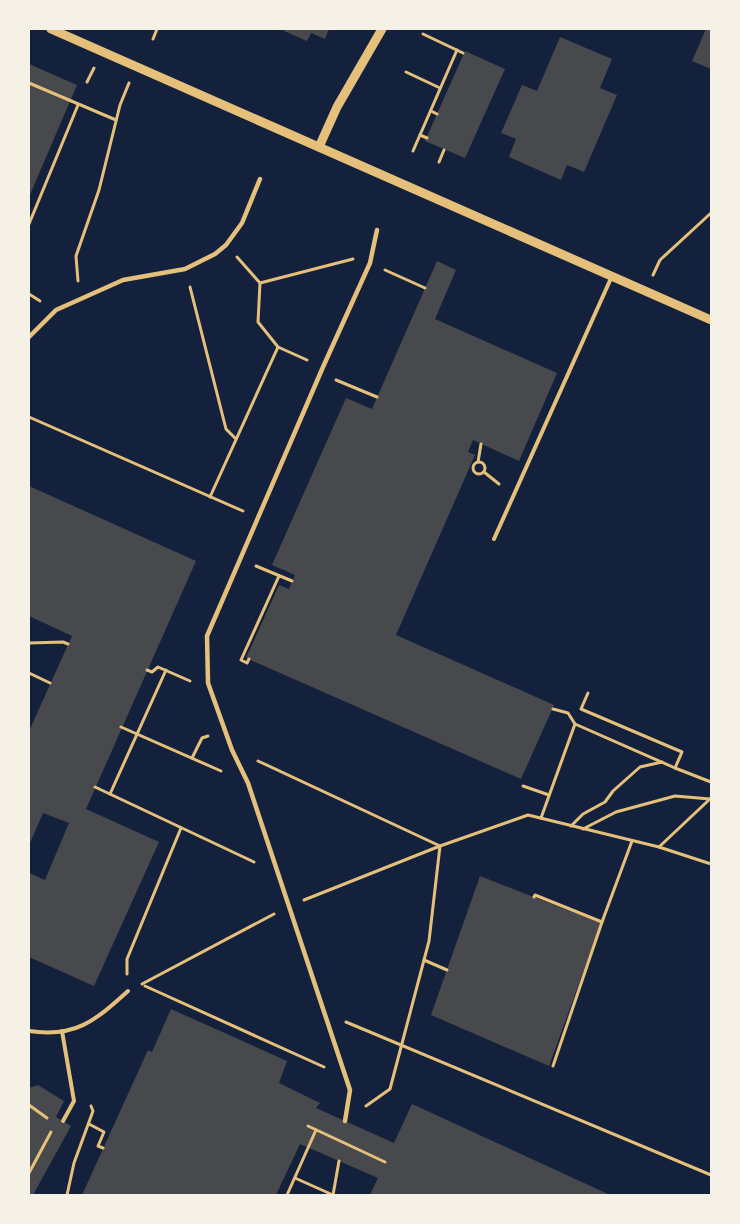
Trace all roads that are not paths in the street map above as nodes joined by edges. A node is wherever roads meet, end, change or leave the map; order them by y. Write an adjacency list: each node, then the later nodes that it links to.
1 (50, 29): 3 (street)
2 (382, 29): 3 (street)
3 (318, 147): 6 (street)
4 (260, 179): 8 (street)
5 (377, 230): 14 (street)
6 (612, 276): 7 (street); 9 (lane)
7 (711, 320)
8 (29, 337)
9 (494, 539)
10 (128, 991): 12 (lane)
11 (29, 1031): 12 (lane)
12 (62, 1031): 13 (lane)
13 (63, 1121)
14 (345, 1122)

